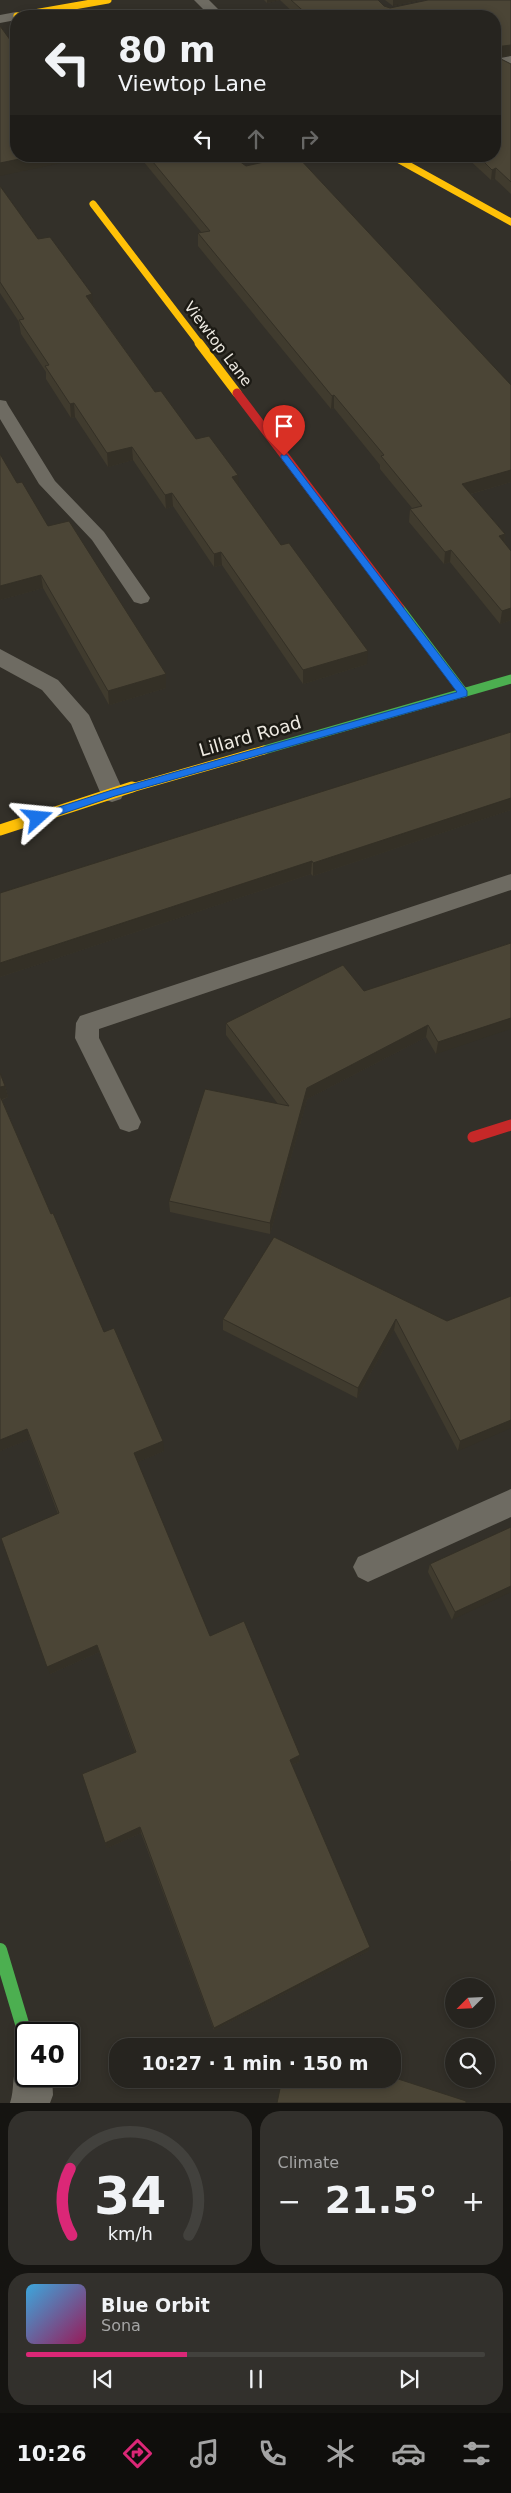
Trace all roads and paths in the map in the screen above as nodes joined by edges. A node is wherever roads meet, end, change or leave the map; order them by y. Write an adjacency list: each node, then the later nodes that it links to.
1 (108, 0): 3 (street)
2 (201, 0): 4 (street)
3 (50, 10)
4 (212, 10)
5 (403, 162): 7 (street)
6 (93, 204): 12 (street, Viewtop Lane)
7 (511, 222)
8 (0, 406): 9 (lane)
9 (141, 598)
10 (0, 657): 13 (street)
11 (511, 679): 12 (street, Lillard Road)
12 (464, 693): 13 (street, Lillard Road)
13 (112, 793): 14 (street, Lillard Road)
14 (0, 830)
15 (511, 882): 16 (lane)
16 (128, 1122)
17 (511, 1124): 18 (street)
18 (473, 1137)
19 (511, 1504): 20 (lane)
20 (368, 1567)
21 (0, 1950): 22 (street)
22 (22, 2022)
23 (33, 2087): 24 (street)
24 (30, 2103)

